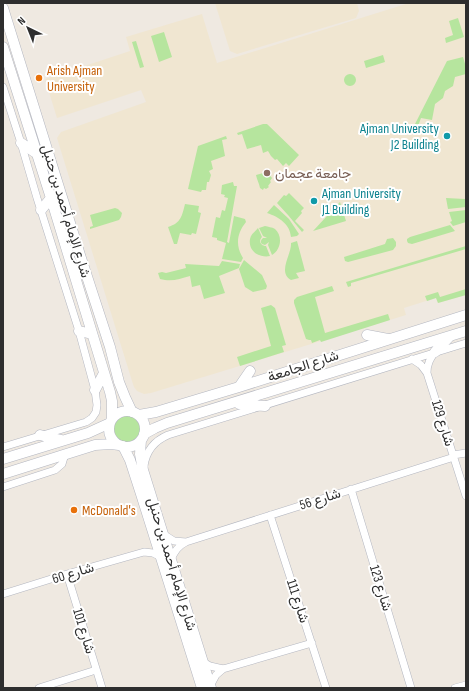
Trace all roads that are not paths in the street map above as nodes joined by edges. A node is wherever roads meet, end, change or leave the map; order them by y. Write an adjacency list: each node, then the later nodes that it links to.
1 (3, 8): 27 (street, شارع الإمام أحمد بن حنبل)
2 (3, 47): 5 (street, شارع الإمام أحمد بن حنبل)
3 (3, 87): 4 (street)
4 (21, 142): 5 (street); 7 (street)
5 (36, 153): 6 (street, شارع الإمام أحمد بن حنبل)
6 (51, 198): 7 (street); 13 (street, شارع الإمام أحمد بن حنبل)
7 (41, 210): 11 (street)
8 (443, 312): 10 (street)
9 (466, 315): 10 (street, شارع الجامعة)
10 (439, 323): 16 (street, شارع الجامعة)
11 (79, 331): 13 (street); 24 (street)
12 (466, 331): 15 (street, شارع الجامعة)
13 (92, 334): 21 (street, شارع الإمام أحمد بن حنبل)
14 (367, 335): 16 (street)
15 (451, 335): 18 (street); 25 (street, شارع الجامعة)
16 (388, 339): 23 (street, شارع الجامعة)
17 (466, 343): 18 (street)
18 (435, 352): 19 (street); 22 (street)
19 (412, 359): 22 (street, شارع 129); 26 (street)
20 (250, 371): 23 (street)
21 (104, 373): 24 (street); 28 (street, شارع الإمام أحمد بن حنبل)
22 (427, 373): 37 (street, شارع 129)
23 (239, 387): 27 (street, شارع الجامعة)
24 (95, 390): 29 (street)
25 (233, 403): 26 (street); 30 (street, شارع الجامعة)
26 (265, 406): 39 (street)
27 (136, 414): 28 (street); 30 (street)
28 (111, 421): 31 (street); 32 (street)
29 (40, 435): 31 (street); 33 (street)
30 (142, 437): 32 (street); 39 (street, شارع الإمام أحمد بن حنبل)
31 (63, 441): 38 (street)
32 (121, 445): 35 (street); 45 (street, شارع الإمام أحمد بن حنبل)
33 (3, 447)
34 (466, 453): 37 (street, شارع 56)
35 (65, 454): 40 (street); 41 (street)
36 (466, 457): 37 (street, شارع 56)
37 (454, 458): 42 (street, شارع 56); 43 (street, شارع 129)
38 (3, 459)
39 (143, 470): 45 (street, شارع الإمام أحمد بن حنبل)
40 (3, 474)
41 (3, 487)
42 (352, 489): 44 (street, شارع 56); 60 (street, شارع 123)
43 (466, 496)
44 (270, 515): 46 (street, شارع 56); 51 (street, شارع 111)
45 (158, 534): 46 (street); 47 (street); 48 (street, شارع الإمام أحمد بن حنبل)
46 (186, 542): 48 (street, شارع 56)
47 (144, 552): 48 (street); 49 (street, شارع 60)
48 (166, 558): 52 (street, شارع الإمام أحمد بن حنبل); 56 (street, شارع الإمام أحمد بن حنبل)
49 (66, 574): 50 (street, شارع 60); 54 (street, شارع 101)
50 (3, 594)
51 (312, 643): 53 (street); 59 (street, شارع 111)
52 (203, 662): 53 (street); 56 (street, شارع الإمام أحمد بن حنبل)
53 (223, 669): 56 (street)
54 (96, 670): 57 (street); 58 (street, شارع 101)
55 (466, 684): 61 (street)
56 (208, 687)
57 (39, 688)
58 (102, 688)
59 (326, 688)
60 (411, 688)
61 (455, 688)

